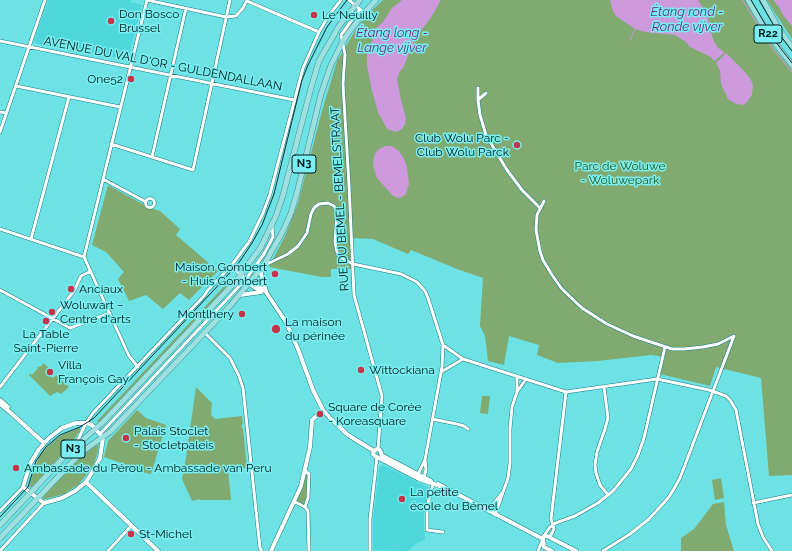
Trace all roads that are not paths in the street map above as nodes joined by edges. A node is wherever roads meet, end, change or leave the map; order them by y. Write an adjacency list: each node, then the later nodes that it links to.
1 (45, 0): 17 (street)
2 (147, 0): 11 (street); 20 (street)
3 (230, 0): 13 (street)
4 (247, 0): 13 (street); 14 (street)
5 (341, 0): 14 (street)
6 (349, 0): 12 (street)
7 (360, 0): 12 (main road, N3)
8 (376, 0): 12 (main road, N3)
9 (748, 0): 19 (main road, R22)
10 (763, 0): 18 (main road, R22)
11 (186, 8): 13 (street); 21 (street)
12 (360, 9): 16 (main road, N3); 39 (main road, N3)
13 (226, 17): 22 (street)
14 (319, 32): 27 (street)
15 (0, 41): 17 (street, AVENUE DU VAL D'OR - GULDENDALLAAN)
16 (343, 41): 43 (street, RUE DU BEMEL - BEMELSTRAAT); 45 (main road, N3)
17 (28, 46): 20 (street, AVENUE DU VAL D'OR - GULDENDALLAAN); 23 (street)
18 (792, 47)
19 (792, 65)
20 (130, 67): 21 (street, AVENUE DU VAL D'OR - GULDENDALLAAN); 29 (street)
21 (170, 75): 22 (street, AVENUE DU VAL D'OR - GULDENDALLAAN); 34 (street)
22 (212, 83): 27 (street, AVENUE DU VAL D'OR - GULDENDALLAAN); 34 (street)
23 (16, 86): 26 (street); 31 (street)
24 (478, 88): 28 (street)
25 (486, 94): 28 (street)
26 (69, 97): 29 (street); 41 (street)
27 (294, 100): 44 (street)
28 (478, 100): 38 (street)
29 (120, 107): 33 (street)
30 (0, 112): 31 (street)
31 (6, 114): 32 (street)
32 (0, 132)
33 (111, 144): 34 (street); 35 (street)
34 (152, 157)
35 (103, 179): 36 (street); 42 (street)
36 (146, 202)
37 (544, 202): 38 (street)
38 (540, 208): 59 (street)
39 (272, 226): 47 (main road, N3); 48 (street)
40 (0, 229): 41 (street)
41 (31, 240): 42 (street)
42 (84, 257): 46 (street)
43 (353, 264): 45 (street); 58 (street); 82 (street, RUE DU BEMEL - BEMELSTRAAT)
44 (231, 266): 47 (street); 61 (street)
45 (262, 268): 48 (main road, N3); 51 (street)
46 (91, 271): 54 (street); 56 (street)
47 (241, 275): 48 (street); 77 (main road, N3)
48 (249, 281): 50 (street); 51 (street); 52 (main road, N3); 53 (street)
49 (0, 290): 56 (street)
50 (259, 292): 51 (street); 52 (street)
51 (267, 293): 73 (street)
52 (240, 295): 55 (main road, N3)
53 (225, 302): 55 (street); 79 (street)
54 (110, 312): 56 (street); 61 (street)
55 (221, 315): 57 (main road, N3)
56 (53, 319): 66 (street)
57 (205, 333): 79 (main road, N3); 114 (street)
58 (443, 345): 60 (street); 62 (street)
59 (665, 347): 65 (street); 68 (street)
60 (463, 359): 62 (street); 63 (street)
61 (138, 367): 76 (street)
62 (441, 372): 75 (street)
63 (517, 376): 64 (street); 69 (street)
64 (526, 379): 69 (street); 70 (street)
65 (657, 379): 67 (street); 68 (street); 96 (street)
66 (0, 387)
67 (604, 387): 70 (street); 96 (street)
68 (713, 391): 101 (street); 124 (street)
69 (517, 392): 94 (street)
70 (566, 392): 107 (street)
71 (0, 400): 74 (street)
72 (0, 404): 74 (street)
73 (323, 410): 82 (street); 87 (street)
74 (11, 412): 80 (street)
75 (432, 419): 78 (street); 84 (street)
76 (86, 423): 77 (street); 80 (street); 81 (street)
77 (96, 429): 79 (street); 81 (main road, N3)
78 (468, 430)
79 (102, 436): 90 (street); 98 (main road, N3)
80 (44, 443): 93 (street)
81 (75, 447): 95 (main road, N3)
82 (376, 450): 83 (street); 83 (street)
83 (379, 456): 85 (street); 86 (street); 88 (street)
84 (425, 460): 88 (street); 89 (street)
85 (385, 461): 86 (street); 88 (street)
86 (376, 466): 120 (street)
87 (305, 471): 99 (street); 102 (street)
88 (419, 476): 89 (street); 91 (street)
89 (424, 477): 92 (street)
90 (86, 482): 100 (street); 108 (street)
91 (433, 484): 92 (street); 109 (street)
92 (440, 486): 104 (street)
93 (23, 487): 95 (street); 103 (street)
94 (503, 491): 104 (street); 105 (street)
95 (30, 493): 98 (street); 106 (main road, N3)
96 (608, 495): 107 (street)
97 (792, 495): 101 (street)
98 (37, 499): 100 (street); 111 (main road, N3)
99 (295, 502): 102 (street); 118 (street)
100 (44, 503): 115 (street)
101 (753, 503): 125 (street)
102 (305, 507): 119 (street)
103 (0, 511)
104 (488, 511): 105 (street)
105 (495, 514): 112 (street)
106 (0, 525)
107 (553, 525): 110 (street); 112 (street)
108 (132, 526): 116 (street); 117 (street)
109 (443, 532)
110 (550, 537): 112 (street); 123 (street)
111 (0, 538)
112 (544, 538): 113 (street); 121 (street)
113 (544, 547): 121 (street); 122 (street)
114 (260, 550)
115 (0, 551)
116 (108, 551)
117 (158, 551)
118 (271, 551)
119 (309, 551)
120 (370, 551)
121 (540, 551)
122 (552, 551)
123 (576, 551)
124 (603, 551)
125 (772, 551)

